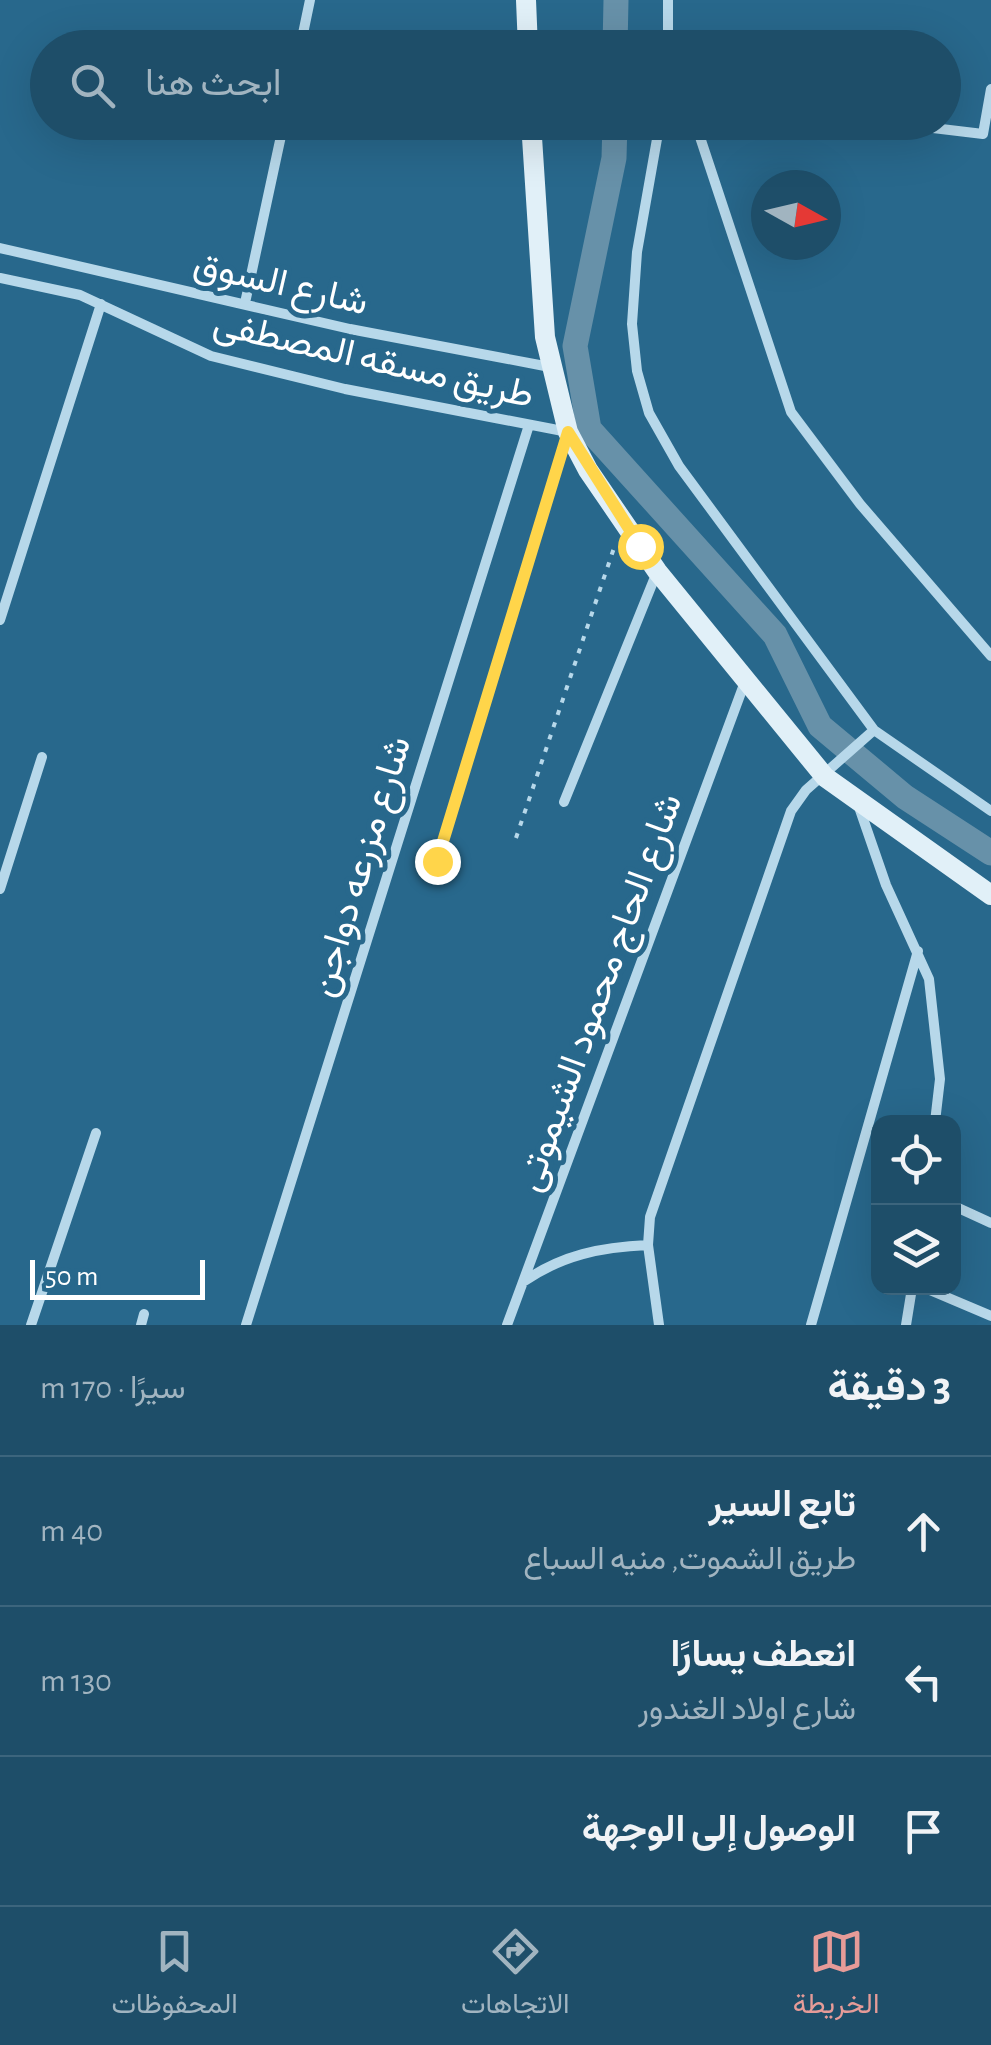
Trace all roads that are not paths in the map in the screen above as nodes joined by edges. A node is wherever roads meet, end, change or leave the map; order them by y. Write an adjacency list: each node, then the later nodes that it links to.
1 (310, 0): 4 (street)
2 (526, 0): 5 (street)
3 (668, 0): 6 (street)
4 (304, 30)
5 (527, 30)
6 (668, 30)
7 (991, 89): 8 (street)
8 (961, 131)
9 (280, 140): 15 (street)
10 (532, 140): 17 (street)
11 (657, 140): 24 (street)
12 (702, 140): 22 (street)
13 (0, 248): 15 (street, شارع السوق)
14 (0, 278): 16 (street, طريق مسقه المصطفى)
15 (245, 303): 17 (street, شارع السوق)
16 (101, 304): 18 (street, طريق مسقه المصطفى); 21 (street)
17 (550, 366): 19 (street)
18 (529, 425): 19 (street, طريق مسقه المصطفى); 44 (street, شارع مزرعه دواجن)
19 (568, 432): 20 (street); 30 (street)
20 (657, 571): 23 (street); 28 (street)
21 (0, 620)
22 (991, 656)
23 (746, 680): 26 (street); 39 (street, شارع الحاج محمود الشيموتى)
24 (874, 730): 26 (street); 29 (street)
25 (42, 757): 31 (street)
26 (825, 777): 27 (street); 38 (street)
27 (857, 800): 32 (street); 33 (street)
28 (564, 802)
29 (991, 811)
30 (437, 861)
31 (0, 889)
32 (991, 895)
33 (918, 951): 34 (street); 47 (street)
34 (935, 1115)
35 (96, 1132): 43 (street)
36 (961, 1209): 37 (street)
37 (991, 1223)
38 (648, 1245): 39 (street); 46 (street)
39 (523, 1282): 45 (street, شارع الحاج محمود الشيموتى)
40 (911, 1295): 48 (street)
41 (942, 1295): 42 (street)
42 (991, 1316)
43 (32, 1325)
44 (246, 1325)
45 (506, 1325)
46 (659, 1325)
47 (811, 1325)
48 (906, 1325)

